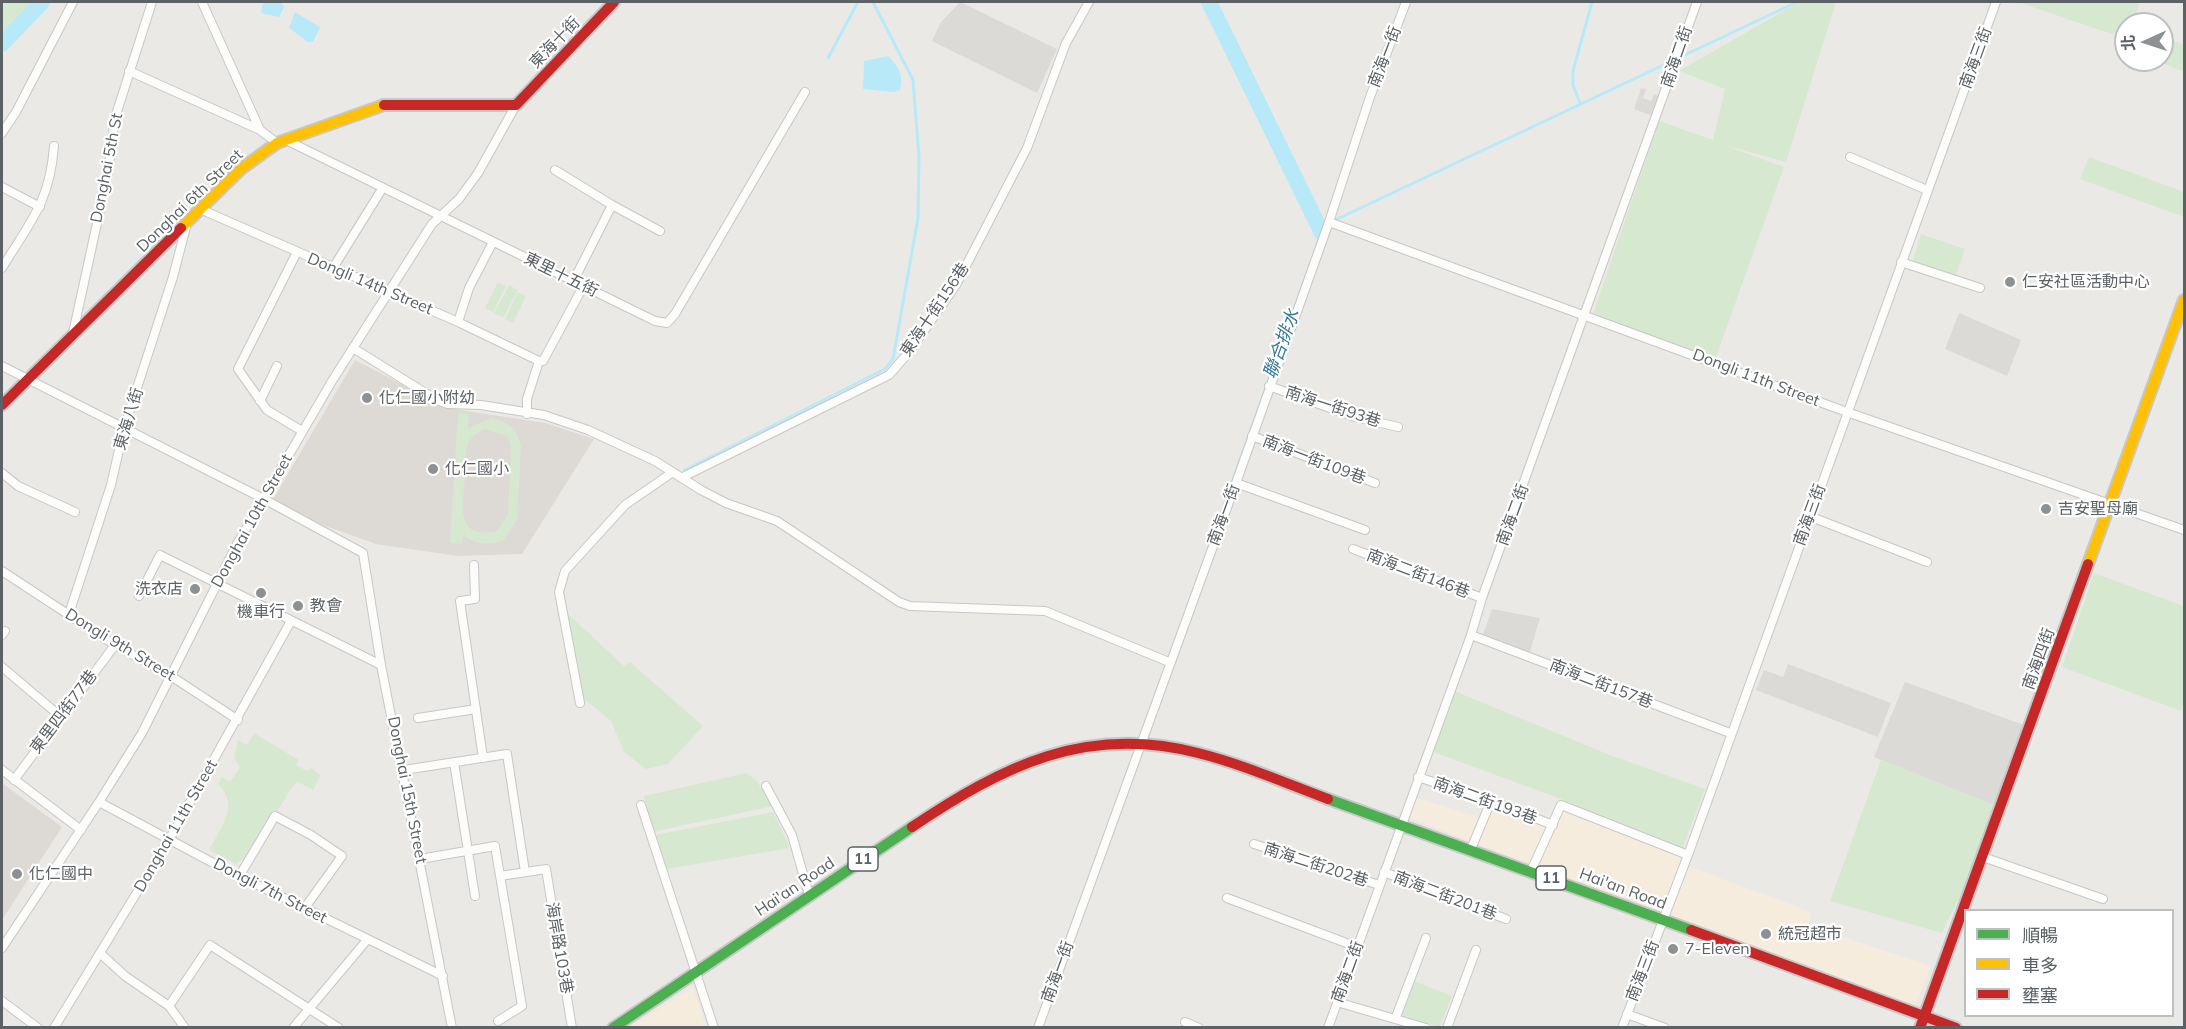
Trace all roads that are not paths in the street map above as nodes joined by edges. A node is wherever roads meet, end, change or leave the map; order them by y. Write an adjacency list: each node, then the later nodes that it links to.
1 (73, 2): 13 (street)
2 (152, 2): 9 (street, Donghai 5th St)
3 (202, 2): 12 (street)
4 (614, 2): 11 (street, 東海十街)
5 (1089, 2): 57 (street, 東海十街156巷)
6 (1406, 2): 25 (street, 南海一街)
7 (1697, 2): 38 (street, 南海二街)
8 (1996, 2): 20 (street, 南海三街)
9 (129, 71): 12 (street, 東里十五街); 40 (street, Donghai 5th St)
10 (805, 92): 34 (street, 東里十五街)
11 (516, 105): 14 (street, Donghai 6th Street); 24 (street, Donghai 10th Street)
12 (260, 130): 14 (street, 東里十五街)
13 (2, 133)
14 (283, 142): 19 (street, 東里十五街); 23 (street, Donghai 6th Street)
15 (54, 146): 22 (street)
16 (1850, 157): 20 (street)
17 (555, 170): 21 (street)
18 (2, 187): 22 (street)
19 (382, 189): 24 (street, 東里十五街); 32 (street)
20 (1928, 190): 30 (street, 南海三街)
21 (612, 204): 27 (street); 33 (street)
22 (40, 207): 31 (street)
23 (200, 209): 26 (street, Donghai 6th Street); 29 (street, Dongli 14th Street)
24 (440, 216): 28 (street, 東里十五街); 36 (street, Donghai 10th Street)
25 (1329, 222): 38 (street, Dongli 11th Street); 46 (street, 南海一街)
26 (187, 223): 40 (street, Donghai 6th Street); 52 (street, 東海八街)
27 (660, 231)
28 (493, 242): 33 (street, 東里十五街); 39 (street)
29 (297, 252): 32 (street, Dongli 14th Street); 47 (street)
30 (1901, 262): 35 (street); 49 (street, 南海三街)
31 (2, 268)
32 (333, 268): 36 (street, Dongli 14th Street)
33 (574, 280): 34 (street, 東里十五街)
34 (584, 285): 42 (street)
35 (1980, 288)
36 (388, 291): 39 (street, Dongli 14th Street); 41 (street, Donghai 10th Street)
37 (2184, 300): 61 (street, 南海四街)
38 (1586, 315): 49 (street, Dongli 11th Street); 72 (street, 南海二街)
39 (458, 322): 42 (street, Dongli 14th Street)
40 (71, 338): 45 (street, Donghai 6th Street)
41 (353, 348): 50 (street); 53 (street, Donghai 10th Street)
42 (539, 361): 50 (street)
43 (2, 366): 45 (street)
44 (277, 366): 47 (street)
45 (27, 379): 48 (street, Donghai 6th Street); 52 (street)
46 (1269, 386): 51 (street, 南海一街93巷); 54 (street, 南海一街)
47 (260, 401): 53 (street)
48 (2, 405)
49 (1847, 412): 61 (street, Dongli 11th Street); 63 (street, 南海三街)
50 (527, 414): 55 (street)
51 (1398, 427)
52 (124, 428): 60 (street); 73 (street, 東海八街)
53 (302, 431): 60 (street, Donghai 10th Street)
54 (1252, 436): 58 (street, 南海一街); 59 (street, 南海一街109巷)
55 (673, 472): 57 (street); 81 (street)
56 (2, 473): 62 (street)
57 (683, 477): 77 (street)
58 (1236, 483): 64 (street); 77 (street, 南海一街)
59 (1375, 483)
60 (262, 498): 70 (street, Donghai 10th Street); 78 (street, Donghai 15th Street)
61 (2112, 504): 65 (street, Dongli 11th Street); 106 (street, 南海四街)
62 (75, 512)
63 (1809, 516): 67 (street); 86 (street, 南海三街)
64 (1365, 530)
65 (2184, 530)
66 (1353, 549): 72 (street, 南海二街146巷)
67 (1927, 562)
68 (474, 565): 82 (street)
69 (2, 571): 73 (street, Dongli 9th Street)
70 (217, 582): 71 (street); 74 (street); 80 (street, Donghai 10th Street)
71 (139, 596)
72 (1482, 598): 75 (street, 南海二街)
73 (69, 614): 76 (street, Dongli 9th Street)
74 (291, 621): 78 (street); 85 (street, Donghai 11th Street)
75 (1472, 634): 86 (street, 南海二街157巷); 92 (street, 南海二街)
76 (116, 645): 80 (street, Dongli 9th Street); 83 (street, 東里四街77巷)
77 (1169, 662): 87 (street, 南海一街)
78 (381, 665): 91 (street, Donghai 15th Street)
79 (2, 667): 83 (street)
80 (171, 676): 85 (street, Dongli 9th Street); 96 (street, Donghai 10th Street)
81 (580, 703)
82 (476, 709): 84 (street); 88 (street)
83 (60, 716): 93 (street, 東里四街77巷)
84 (418, 718)
85 (238, 720): 101 (street, Donghai 11th Street)
86 (1730, 733): 105 (street, 南海三街)
87 (1138, 744): 98 (street, Hai'an Road / 11); 115 (street, Hai'an Road / 11); 149 (street, 南海一街)
88 (483, 758): 89 (street); 109 (street)
89 (454, 762): 91 (street); 104 (street)
90 (2, 770): 93 (street)
91 (404, 770): 107 (street, Donghai 15th Street)
92 (1418, 777): 95 (street, 南海二街193巷); 98 (street, 南海二街)
93 (14, 780): 100 (street)
94 (766, 786): 115 (street)
95 (1491, 801): 99 (street, 南海二街193巷); 103 (street)
96 (99, 802): 100 (street, Donghai 10th Street); 101 (street, Dongli 7th Street)
97 (641, 805): 129 (street)
98 (1400, 825): 103 (street, Hai'an Road / 11); 110 (street, 南海二街)
99 (1552, 825): 105 (street); 108 (street)
100 (81, 830): 126 (street, Donghai 10th Street)
101 (169, 840): 111 (street, Dongli 7th Street); 128 (street, Donghai 11th Street)
102 (1254, 844): 113 (street, 南海二街202巷)
103 (1471, 849): 108 (street, Hai'an Road / 11)
104 (468, 851): 107 (street); 112 (street); 114 (street)
105 (1688, 855): 122 (street, 南海三街)
106 (1983, 856): 117 (street); 120 (street, 南海四街)
107 (420, 859): 130 (street, Donghai 15th Street)
108 (1531, 871): 122 (street, Hai'an Road / 11)
109 (525, 872): 112 (street); 146 (street, 海岸路103巷)
110 (1384, 872): 113 (street, 南海二街); 121 (street, 南海二街201巷)
111 (240, 875): 118 (street, Dongli 7th Street); 118 (street)
112 (500, 876): 138 (street)
113 (1379, 885): 125 (street, 南海二街)
114 (475, 896)
115 (809, 896): 129 (street, Hai'an Road / 11)
116 (1227, 898): 125 (street)
117 (2103, 899)
118 (304, 909): 124 (street, Dongli 7th Street)
119 (1964, 909): 136 (street, 南海四街)
120 (1964, 909)
121 (1506, 919)
122 (1662, 920): 135 (street, 南海三街); 136 (street, Hai'an Road / 11)
123 (1426, 938): 137 (street)
124 (367, 940): 130 (street, Dongli 7th Street); 134 (street)
125 (1357, 946): 132 (street, 南海二街)
126 (2, 948)
127 (1476, 950): 153 (street)
128 (101, 954): 133 (street); 141 (street, Donghai 11th Street)
129 (696, 972): 147 (street, Hai'an Road / 11); 148 (street)
130 (442, 976): 145 (street, Donghai 15th Street)
131 (2, 1001): 140 (street)
132 (1336, 1002): 137 (street); 151 (street, 南海二街)
133 (168, 1006): 134 (street); 142 (street)
134 (309, 1010): 143 (street); 144 (street)
135 (1627, 1014): 154 (street, 南海三街); 155 (street)
136 (1926, 1016): 156 (street, 南海四街); 157 (street, Hai'an Road / 11)
137 (1396, 1017): 152 (street)
138 (498, 1021)
139 (1185, 1022): 150 (street)
140 (38, 1028)
141 (54, 1028)
142 (184, 1028)
143 (293, 1028)
144 (339, 1028)
145 (452, 1028)
146 (572, 1028)
147 (614, 1028)
148 (714, 1028)
149 (1038, 1028)
150 (1199, 1028)
151 (1328, 1028)
152 (1426, 1028)
153 (1447, 1028)
154 (1622, 1028)
155 (1665, 1028)
156 (1920, 1028)
157 (1956, 1028)

